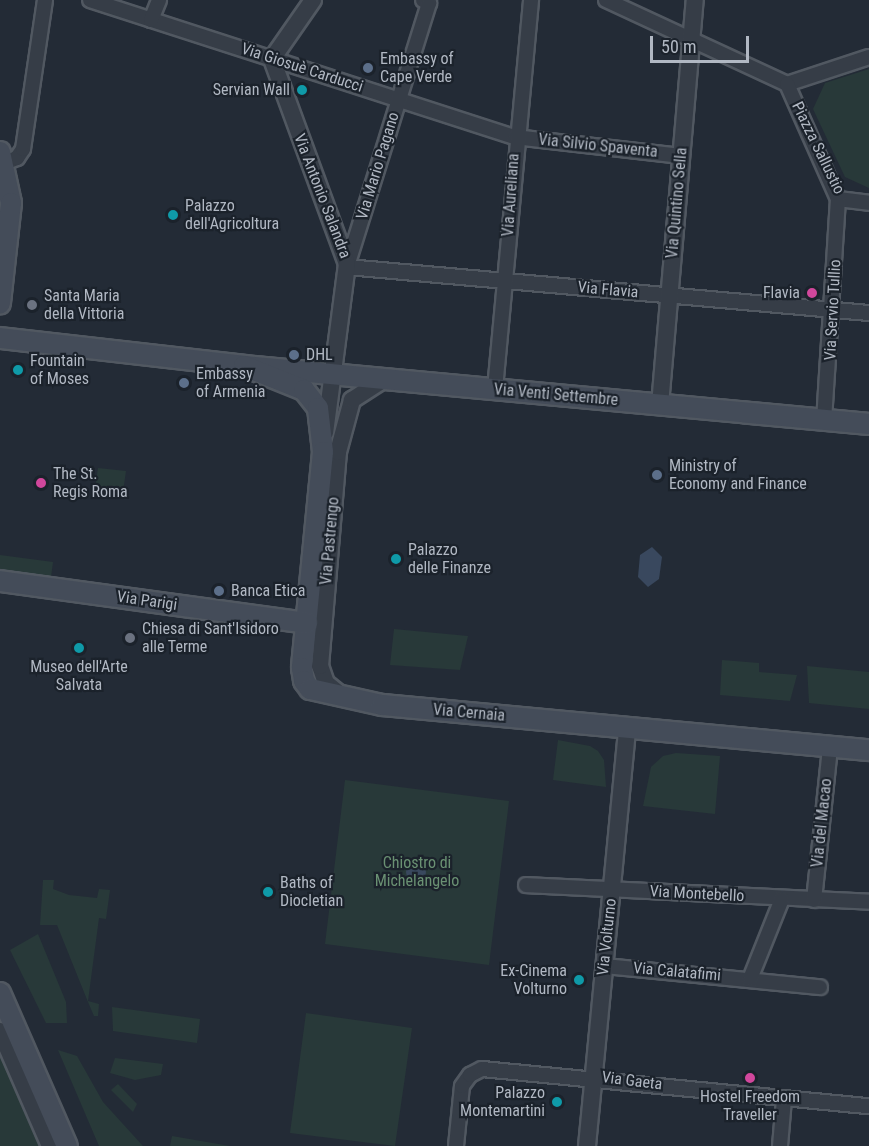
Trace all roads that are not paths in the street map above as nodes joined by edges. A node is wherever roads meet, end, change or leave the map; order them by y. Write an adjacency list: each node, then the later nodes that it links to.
1 (45, 0): 17 (street)
2 (90, 0): 9 (street, Via Giosuè Carducci)
3 (159, 0): 9 (street)
4 (313, 0): 12 (street)
5 (423, 0): 14 (street, Via Mario Pagano)
6 (531, 0): 15 (street, Via Aureliana)
7 (606, 0): 10 (street)
8 (696, 0): 10 (street, Via Quintino Sella)
9 (151, 20): 12 (street, Via Giosuè Carducci)
10 (692, 39): 13 (street); 16 (street, Via Quintino Sella)
11 (869, 57): 13 (street, Piazza Sallustio)
12 (272, 58): 14 (street, Via Giosuè Carducci); 20 (street, Via Antonio Salandra)
13 (788, 84): 18 (street, Piazza Sallustio)
14 (399, 99): 15 (street, Via Giosuè Carducci); 20 (street, Via Mario Pagano)
15 (515, 137): 16 (street, Via Silvio Spaventa); 21 (street, Via Aureliana)
16 (681, 156): 22 (street, Via Quintino Sella)
17 (3, 166): 23 (main road)
18 (838, 199): 19 (street, Piazza Sallustio); 24 (street, Via Servio Tullio)
19 (869, 203)
20 (348, 267): 21 (street, Via Flavia); 28 (street, Via Antonio Salandra)
21 (505, 281): 22 (street, Via Flavia); 30 (street, Via Aureliana)
22 (669, 295): 24 (street, Via Flavia); 32 (street, Via Quintino Sella)
23 (0, 303)
24 (834, 309): 25 (street, Via Flavia); 33 (street, Via Servio Tullio)
25 (869, 313)
26 (0, 339): 27 (main road, Via Venti Settembre)
27 (244, 366): 28 (main road, Via Venti Settembre); 31 (main road, Via Venti Settembre)
28 (335, 372): 29 (main road, Via Venti Settembre); 35 (street, Via Pastrengo)
29 (384, 380): 30 (main road, Via Venti Settembre); 39 (street, Via Pastrengo)
30 (495, 390): 32 (main road, Via Venti Settembre)
31 (307, 392): 35 (main road, Via Pastrengo)
32 (660, 405): 33 (main road, Via Venti Settembre)
33 (824, 421): 34 (main road, Via Venti Settembre)
34 (869, 424)
35 (322, 452): 37 (main road, Via Pastrengo)
36 (0, 581): 37 (main road, Via Parigi)
37 (307, 623): 38 (main road, Via Pastrengo)
38 (313, 691): 39 (main road, Via Cernaia)
39 (359, 702): 40 (main road, Via Cernaia)
40 (627, 728): 41 (main road, Via Cernaia); 44 (street, Via Volturno)
41 (830, 747): 42 (main road); 46 (street, Via del Macao)
42 (869, 750)
43 (526, 885): 44 (street, Via Montebello)
44 (611, 890): 45 (street, Via Montebello); 48 (street, Via Volturno)
45 (782, 899): 46 (street, Via Montebello); 49 (street)
46 (814, 900): 47 (street, Via Montebello)
47 (869, 903)
48 (604, 966): 49 (street, Via Calatafimi); 53 (street, Via Volturno)
49 (750, 979): 50 (street, Via Calatafimi)
50 (820, 987)
51 (0, 993): 57 (main road)
52 (0, 1031): 56 (street)
53 (593, 1077): 54 (street, Via Gaeta); 58 (street, Via Gaeta); 59 (street, Via Volturno)
54 (784, 1099): 55 (street, Via Gaeta); 60 (street)
55 (869, 1107)
56 (50, 1146)
57 (67, 1146)
58 (456, 1146)
59 (587, 1146)
60 (780, 1146)

